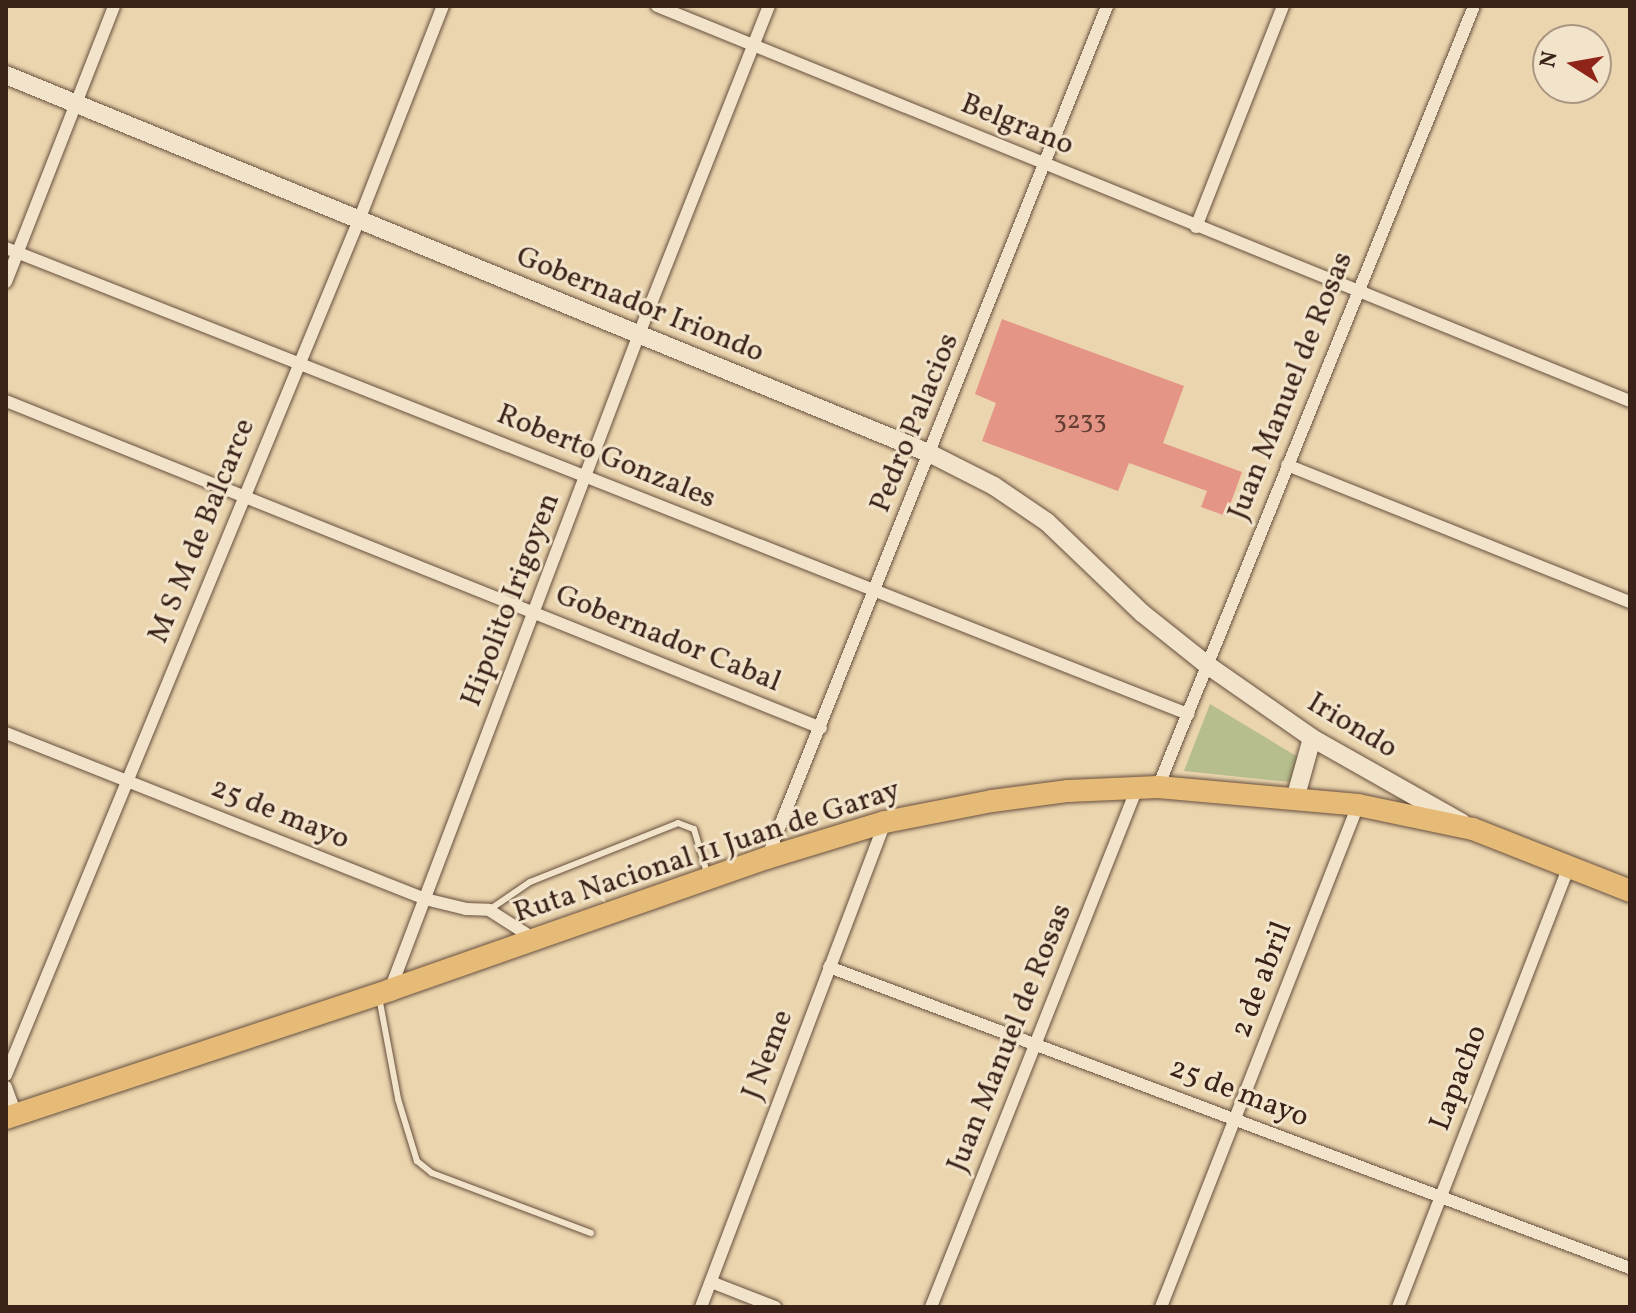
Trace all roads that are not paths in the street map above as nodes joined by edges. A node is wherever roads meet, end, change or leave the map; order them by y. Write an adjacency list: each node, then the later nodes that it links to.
1 (114, 6): 10 (street)
2 (443, 6): 12 (street, M S M de Balcarce)
3 (657, 6): 8 (street, Belgrano)
4 (769, 6): 8 (street, Hipolito Irigoyen)
5 (1107, 6): 11 (street, Pedro Palacios)
6 (1283, 6): 13 (street)
7 (1470, 7): 16 (street, Juan Manuel de Rosas)
8 (754, 45): 11 (street, Belgrano); 17 (street, Hipolito Irigoyen)
9 (6, 75): 10 (main road, Gobernador Iriondo)
10 (75, 103): 12 (main road, Gobernador Iriondo); 14 (street)
11 (1045, 165): 13 (street, Belgrano); 21 (street, Pedro Palacios)
12 (359, 220): 17 (main road, Gobernador Iriondo); 18 (street, M S M de Balcarce)
13 (1196, 227): 16 (street, Belgrano)
14 (12, 251): 15 (street); 18 (street, Roberto Gonzales)
15 (6, 282)
16 (1356, 292): 20 (street, Belgrano); 22 (street, Juan Manuel de Rosas)
17 (639, 334): 21 (main road, Gobernador Iriondo); 23 (street, Hipolito Irigoyen)
18 (300, 364): 23 (street, Roberto Gonzales); 24 (street, M S M de Balcarce)
19 (6, 401): 24 (street, Gobernador Cabal)
20 (1630, 401)
21 (931, 454): 25 (street, Pedro Palacios); 28 (main road, Gobernador Iriondo)
22 (1287, 465): 26 (street); 28 (street, Juan Manuel de Rosas)
23 (585, 477): 25 (street, Roberto Gonzales); 27 (street, Hipolito Irigoyen)
24 (245, 497): 27 (street, Gobernador Cabal); 33 (street, M S M de Balcarce)
25 (876, 591): 29 (street, Roberto Gonzales); 30 (street, Pedro Palacios)
26 (1630, 602)
27 (534, 613): 30 (street, Gobernador Cabal); 43 (street, Hipolito Irigoyen)
28 (1206, 664): 29 (street, Juan Manuel de Rosas); 32 (main road, Iriondo)
29 (1188, 714): 34 (street, Juan Manuel de Rosas)
30 (821, 728): 39 (street, Pedro Palacios)
31 (6, 733): 33 (street, 25 de mayo)
32 (1312, 738): 35 (main road); 38 (main road, Iriondo)
33 (127, 781): 43 (street, 25 de mayo); 49 (street, M S M de Balcarce)
34 (1148, 788): 35 (highway, Ruta Nacional 11 Juan de Garay); 37 (highway, Ruta Nacional 11 Juan de Garay); 48 (street, Juan Manuel de Rosas)
35 (1295, 799): 36 (highway, Ruta Nacional 11 Juan de Garay)
36 (1358, 805): 38 (highway, Ruta Nacional 11 Juan de Garay); 52 (street, 2 de abril)
37 (885, 822): 39 (highway, Ruta Nacional 11 Juan de Garay); 46 (street, J Neme)
38 (1473, 829): 40 (highway, Ruta Nacional 11 Juan de Garay)
39 (767, 858): 41 (highway, Ruta Nacional 11 Juan de Garay)
40 (1569, 867): 42 (highway, Ruta Nacional 11 Juan de Garay); 53 (street, Lapacho)
41 (708, 878): 44 (lane); 45 (highway, Ruta Nacional 11 Juan de Garay)
42 (1630, 891)
43 (425, 899): 44 (street, 25 de mayo); 47 (street, Hipolito Irigoyen)
44 (489, 910): 45 (street, 25 de mayo)
45 (533, 938): 47 (highway, Ruta Nacional 11 Juan de Garay)
46 (829, 967): 48 (street, 25 de mayo); 56 (street, J Neme)
47 (384, 992): 51 (highway, Ruta Nacional 11 Juan de Garay); 54 (lane)
48 (1036, 1044): 52 (street, 25 de mayo); 59 (street, Juan Manuel de Rosas)
49 (6, 1075)
50 (6, 1087): 51 (street)
51 (11, 1116)
52 (1235, 1119): 53 (street, 25 de mayo); 60 (street, 2 de abril)
53 (1441, 1197): 55 (street, 25 de mayo); 61 (street, Lapacho)
54 (591, 1233)
55 (1630, 1268)
56 (711, 1282): 57 (street, J Neme); 58 (street)
57 (701, 1307)
58 (775, 1307)
59 (931, 1307)
60 (1161, 1307)
61 (1398, 1307)

